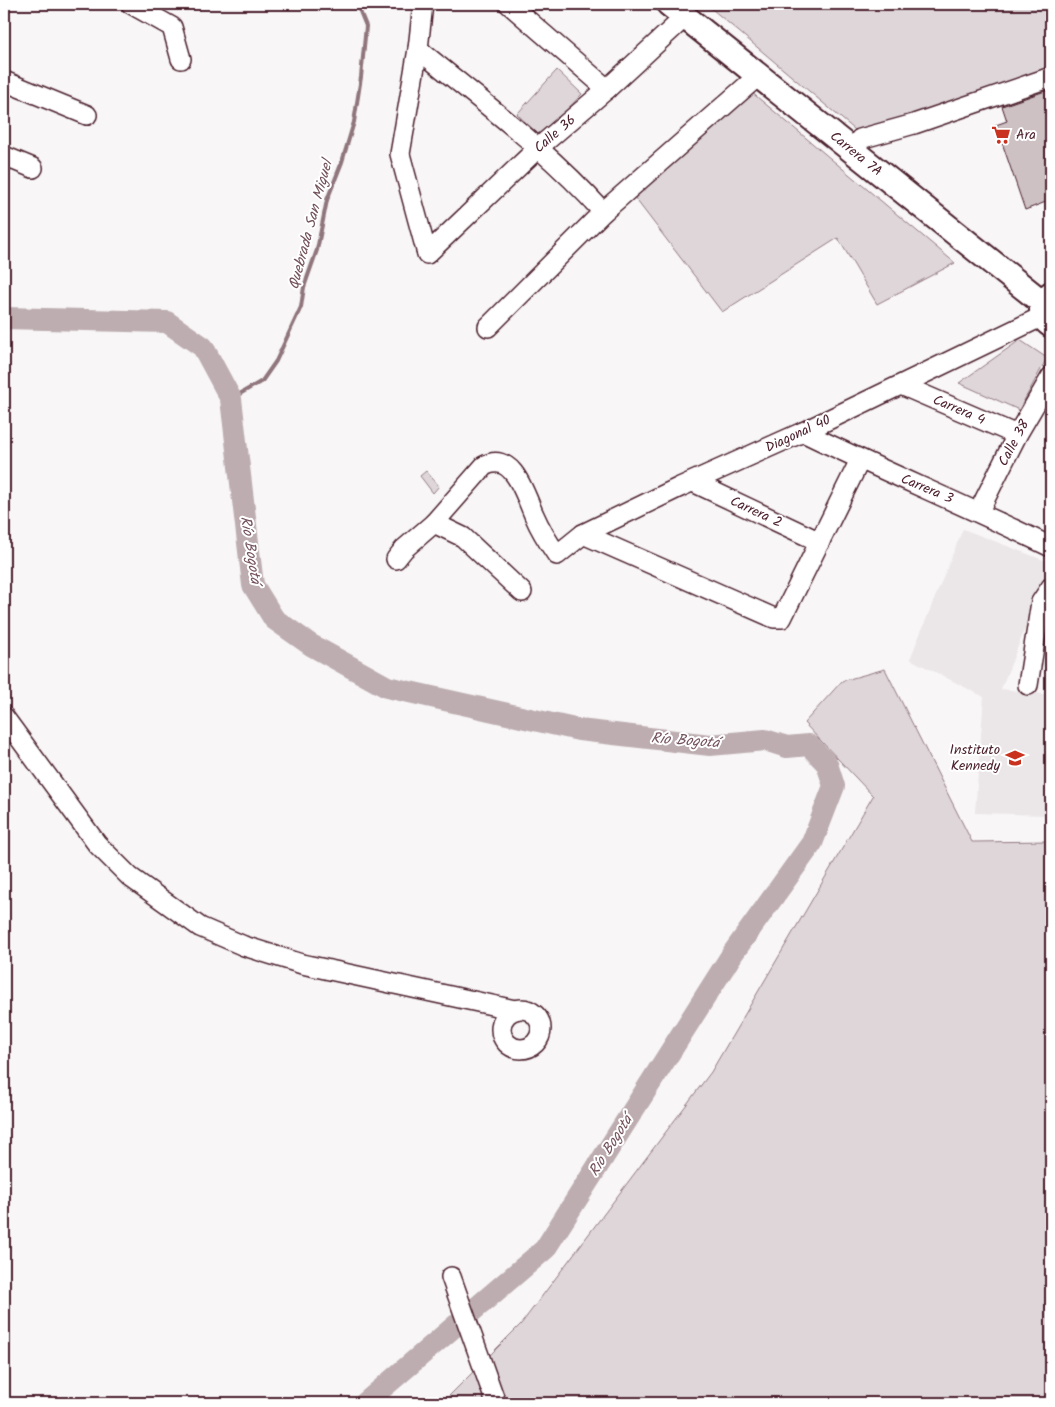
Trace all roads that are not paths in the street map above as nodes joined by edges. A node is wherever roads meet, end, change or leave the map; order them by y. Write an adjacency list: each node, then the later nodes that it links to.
1 (131, 4): 6 (street)
2 (423, 4): 5 (street)
3 (509, 4): 10 (street)
4 (683, 8): 7 (main road, Carrera 7A); 10 (street, Calle 36); 12 (main road, Carrera 7A)
5 (418, 49): 13 (street); 13 (street, Calle 36)
6 (181, 59)
7 (758, 76): 16 (street); 17 (main road, Carrera 7A)
8 (1051, 77): 12 (street)
9 (4, 81): 11 (street)
10 (607, 90): 13 (street, Calle 36)
11 (88, 115)
12 (860, 139): 17 (main road, Carrera 7A)
13 (538, 148): 16 (street)
14 (4, 156): 15 (street)
15 (33, 168)
16 (604, 212): 18 (street)
17 (1048, 307): 20 (street, Diagonal 40)
18 (488, 328)
19 (1051, 377): 22 (street, Calle 38)
20 (901, 385): 21 (street, Diagonal 40); 22 (street, Carrera 4)
21 (803, 432): 23 (street, Carrera 3); 24 (street, Diagonal 40)
22 (1017, 435): 25 (street, Calle 38)
23 (860, 460): 25 (street, Carrera 3); 28 (street)
24 (693, 482): 27 (street, Diagonal 40); 28 (street, Carrera 2)
25 (979, 511): 29 (street, Carrera 3)
26 (434, 523): 27 (street, Diagonal 40); 30 (street); 32 (street)
27 (583, 534): 28 (street)
28 (820, 542)
29 (1051, 547)
30 (396, 559)
31 (1051, 586): 33 (street)
32 (522, 592)
33 (1028, 685)
34 (4, 717): 35 (street)
35 (515, 1010)
36 (451, 1277): 37 (street)
37 (496, 1403)

